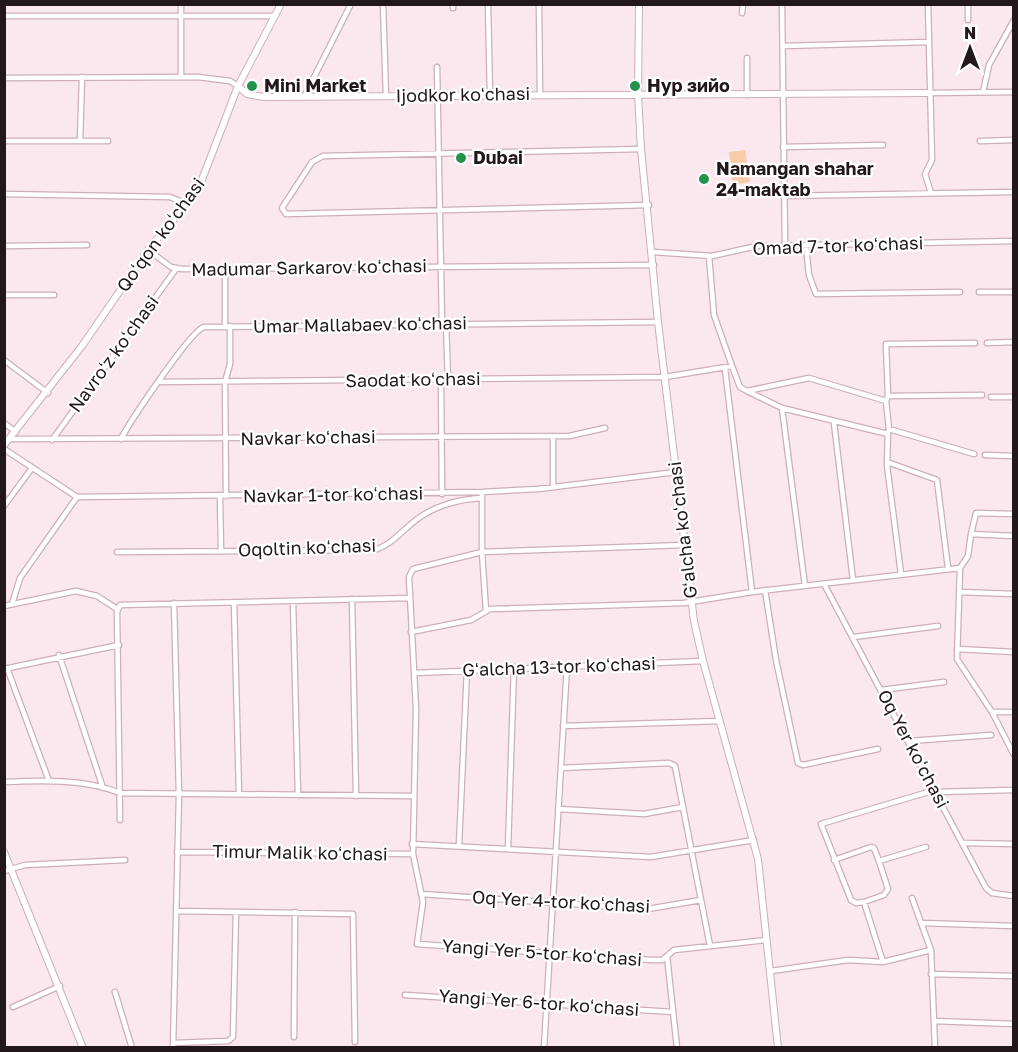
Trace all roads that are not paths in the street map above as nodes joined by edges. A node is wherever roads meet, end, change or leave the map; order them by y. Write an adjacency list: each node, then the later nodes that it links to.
1 (181, 4): 14 (street)
2 (281, 4): 15 (street, Qoʻqon koʻchasi)
3 (351, 4): 36 (street)
4 (383, 4): 34 (street)
5 (488, 4): 30 (street)
6 (539, 4): 29 (street)
7 (639, 4): 31 (street, Gʻalcha koʻchasi)
8 (743, 4): 12 (street)
9 (782, 4): 19 (street)
10 (928, 4): 18 (street)
11 (968, 4): 16 (street)
12 (742, 13)
13 (4, 16): 14 (street)
14 (181, 16): 15 (street); 23 (street)
15 (275, 16): 25 (street, Qoʻqon koʻchasi)
16 (968, 20)
17 (1014, 20): 26 (street)
18 (929, 42): 19 (street); 28 (street)
19 (783, 46): 33 (street)
20 (747, 58): 32 (street)
21 (437, 67): 35 (street)
22 (82, 77): 23 (street, Ijodkor koʻchasi); 24 (street, Ijodkor koʻchasi); 39 (street)
23 (181, 77): 25 (street, Ijodkor koʻchasi)
24 (4, 78)
25 (238, 86): 36 (street, Ijodkor koʻchasi); 50 (street, Qoʻqon koʻchasi)
26 (983, 92): 27 (street); 28 (street)
27 (1014, 92)
28 (930, 93): 33 (street, Ijodkor koʻchasi); 47 (street)
29 (540, 94): 30 (street, Ijodkor koʻchasi); 31 (street, Ijodkor koʻchasi)
30 (490, 95): 35 (street, Ijodkor koʻchasi)
31 (638, 95): 32 (street, Ijodkor koʻchasi); 44 (street, Gʻalcha koʻchasi)
32 (747, 95): 33 (street, Ijodkor koʻchasi)
33 (783, 95): 43 (street)
34 (386, 96): 35 (street, Ijodkor koʻchasi); 36 (street, Ijodkor koʻchasi)
35 (437, 96): 45 (street)
36 (304, 98)
37 (1014, 140): 41 (street)
38 (4, 141): 39 (street)
39 (80, 141): 40 (street)
40 (108, 141)
41 (980, 141)
42 (883, 145): 43 (street)
43 (783, 147): 49 (street)
44 (641, 149): 45 (street); 51 (street, Gʻalcha koʻchasi)
45 (438, 154): 52 (street); 52 (street)
46 (1014, 192): 47 (street)
47 (931, 193): 49 (street)
48 (4, 194): 50 (street)
49 (783, 196): 56 (street)
50 (187, 204): 58 (street, Qoʻqon koʻchasi)
51 (648, 205): 52 (street); 59 (street, Gʻalcha koʻchasi)
52 (439, 209): 62 (street)
53 (1014, 241): 57 (street, Omad 7-tor koʻchasi)
54 (87, 245): 55 (street)
55 (4, 246)
56 (785, 246): 57 (street, Omad 7-tor koʻchasi); 60 (street, Omad 7-tor koʻchasi)
57 (806, 247): 65 (street)
58 (148, 250): 63 (street, Madumar Sarkarov koʻchasi); 85 (street, Qoʻqon koʻchasi)
59 (653, 252): 60 (street, Omad 7-tor koʻchasi); 61 (street, Gʻalcha koʻchasi)
60 (709, 256): 77 (street)
61 (654, 265): 62 (street, Madumar Sarkarov koʻchasi); 70 (street, Gʻalcha koʻchasi)
62 (441, 266): 64 (street, Madumar Sarkarov koʻchasi); 71 (street)
63 (176, 268): 64 (street, Madumar Sarkarov koʻchasi); 100 (street, Navroʻz koʻchasi)
64 (225, 269): 72 (street)
65 (960, 292)
66 (979, 292): 67 (street)
67 (1014, 292)
68 (4, 295): 69 (street)
69 (54, 295)
70 (658, 322): 71 (street, Umar Mallabaev koʻchasi); 79 (street, Gʻalcha koʻchasi)
71 (444, 323): 72 (street, Umar Mallabaev koʻchasi); 81 (street)
72 (227, 326): 82 (street, Umar Mallabaev koʻchasi); 83 (street)
73 (1014, 342): 75 (street)
74 (975, 343): 89 (street)
75 (987, 343)
76 (4, 360): 85 (street)
77 (732, 366): 78 (street, Saodat koʻchasi); 84 (street)
78 (725, 369): 79 (street, Saodat koʻchasi); 129 (street)
79 (665, 377): 81 (street, Saodat koʻchasi); 108 (street, Gʻalcha koʻchasi)
80 (441, 379): 81 (street, Saodat koʻchasi); 83 (street, Saodat koʻchasi); 96 (street)
81 (448, 379)
82 (160, 382): 83 (street, Saodat koʻchasi); 99 (street, Umar Mallabaev koʻchasi)
83 (225, 382): 101 (street)
84 (747, 391): 89 (street); 90 (street)
85 (48, 393): 94 (street, Qoʻqon koʻchasi)
86 (982, 395): 89 (street)
87 (991, 397): 88 (street)
88 (1014, 397)
89 (887, 398): 95 (street)
90 (782, 408): 92 (street); 127 (street)
91 (4, 423): 94 (street)
92 (834, 423): 95 (street); 125 (street)
93 (605, 428): 97 (street, Navkar koʻchasi)
94 (16, 432): 98 (street, Qoʻqon koʻchasi)
95 (889, 432): 103 (street); 106 (street)
96 (442, 436): 97 (street, Navkar koʻchasi); 101 (street, Navkar koʻchasi); 110 (street)
97 (552, 436): 109 (street)
98 (9, 439): 100 (street, Navkar koʻchasi); 102 (street, Qoʻqon koʻchasi)
99 (121, 439): 100 (street, Navkar koʻchasi); 101 (street, Navkar koʻchasi)
100 (52, 440)
101 (226, 440): 112 (street)
102 (4, 447): 107 (street)
103 (974, 454)
104 (985, 455): 105 (street)
105 (1014, 456)
106 (887, 465): 122 (street); 124 (street)
107 (32, 468): 113 (street); 114 (street)
108 (676, 472): 109 (street, Navkar 1-tor koʻchasi); 118 (street, Gʻalcha koʻchasi)
109 (553, 487): 111 (street, Navkar 1-tor koʻchasi)
110 (442, 494): 111 (street, Navkar 1-tor koʻchasi); 112 (street, Navkar 1-tor koʻchasi)
111 (482, 495): 119 (street, Oqoltin koʻchasi); 121 (street)
112 (223, 496): 113 (street, Navkar 1-tor koʻchasi); 119 (street)
113 (77, 497): 138 (street)
114 (4, 506)
115 (1014, 514): 116 (street)
116 (971, 534): 117 (street); 123 (street)
117 (1014, 536)
118 (685, 545): 121 (street); 136 (street, Gʻalcha koʻchasi)
119 (221, 551): 120 (street, Oqoltin koʻchasi)
120 (117, 552)
121 (482, 552): 132 (street); 141 (street)
122 (948, 568): 123 (street); 124 (street)
123 (960, 568): 130 (street)
124 (901, 574): 125 (street)
125 (854, 580): 126 (street)
126 (824, 584): 127 (street); 144 (street, Oq Yer koʻchasi)
127 (806, 586): 128 (street)
128 (765, 590): 129 (street); 163 (street)
129 (753, 592): 136 (street)
130 (959, 592): 131 (street); 146 (street)
131 (1014, 594)
132 (410, 598): 133 (street); 143 (street)
133 (352, 600): 134 (street); 175 (street)
134 (293, 601): 135 (street); 174 (street)
135 (234, 602): 137 (street); 173 (street)
136 (692, 602): 141 (street); 149 (street, Gʻalcha koʻchasi)
137 (174, 603): 140 (street); 172 (street)
138 (12, 604): 139 (street); 140 (street)
139 (4, 606)
140 (117, 611): 145 (street)
141 (486, 611): 143 (street)
142 (938, 626): 144 (street)
143 (411, 632): 154 (street)
144 (854, 637): 156 (street, Oq Yer koʻchasi)
145 (119, 645): 148 (street); 171 (street)
146 (957, 649): 147 (street); 157 (street)
147 (1014, 652)
148 (59, 656): 152 (street); 168 (street)
149 (703, 661): 150 (street, Gʻalcha 13-tor koʻchasi); 159 (street, Gʻalcha koʻchasi)
150 (567, 666): 151 (street, Gʻalcha 13-tor koʻchasi); 160 (street)
151 (514, 667): 153 (street, Gʻalcha 13-tor koʻchasi); 186 (street)
152 (6, 668): 166 (street)
153 (467, 670): 154 (street, Gʻalcha 13-tor koʻchasi); 184 (street)
154 (415, 673): 176 (street)
155 (944, 682): 156 (street)
156 (881, 690): 162 (street, Oq Yer koʻchasi)
157 (992, 712): 158 (street); 164 (street)
158 (1014, 712)
159 (720, 721): 160 (street); 180 (street, Gʻalcha koʻchasi)
160 (563, 726): 165 (street)
161 (991, 735): 162 (street)
162 (910, 741): 170 (street, Oq Yer koʻchasi)
163 (878, 749)
164 (1014, 755)
165 (561, 768): 177 (street); 178 (street)
166 (49, 781): 167 (street); 168 (street)
167 (4, 782)
168 (103, 788): 171 (street)
169 (1012, 790): 170 (street)
170 (935, 791): 181 (street, Oq Yer koʻchasi); 193 (street)
171 (120, 793): 172 (street); 179 (street)
172 (179, 794): 173 (street); 190 (street)
173 (239, 795): 174 (street)
174 (298, 795): 175 (street)
175 (356, 796): 176 (street)
176 (413, 796): 182 (street)
177 (683, 807): 178 (street); 188 (street)
178 (559, 809): 187 (street)
179 (120, 820)
180 (754, 840): 188 (street); 207 (street, Gʻalcha koʻchasi)
181 (964, 843): 183 (street); 197 (street, Oq Yer koʻchasi)
182 (412, 844): 184 (street); 191 (street, Timur Malik koʻchasi)
183 (1014, 844)
184 (459, 845): 186 (street)
185 (926, 847): 194 (street)
186 (508, 848): 187 (street)
187 (556, 851): 188 (street); 200 (street)
188 (691, 851): 199 (street)
189 (4, 852): 195 (street)
190 (177, 852): 191 (street, Timur Malik koʻchasi); 202 (street)
191 (413, 854): 196 (street)
192 (125, 860): 195 (street)
193 (834, 860): 194 (street); 201 (street)
194 (879, 861): 201 (street)
195 (8, 870): 216 (street)
196 (421, 894): 200 (street, Oq Yer 4-tor koʻchasi); 210 (street, Yangi Yer 5-tor koʻchasi)
197 (1014, 896)
198 (912, 898): 205 (street)
199 (701, 900): 200 (street, Oq Yer 4-tor koʻchasi); 208 (street)
200 (554, 902): 210 (street)
201 (864, 902): 212 (street)
202 (176, 911): 203 (street); 226 (street)
203 (236, 912): 204 (street); 226 (street)
204 (295, 912): 224 (street); 225 (street)
205 (921, 923): 206 (street); 209 (street)
206 (1014, 926)
207 (766, 940): 208 (street, Yangi Yer 5-tor koʻchasi); 213 (street, Gʻalcha koʻchasi)
208 (710, 946): 211 (street, Yangi Yer 5-tor koʻchasi)
209 (931, 950): 212 (street); 214 (street)
210 (550, 954): 211 (street, Yangi Yer 5-tor koʻchasi); 219 (street)
211 (667, 956): 221 (street)
212 (883, 962): 213 (street)
213 (771, 971): 231 (street, Gʻalcha koʻchasi)
214 (931, 974): 215 (street); 222 (street)
215 (1014, 976)
216 (60, 986): 220 (street); 227 (street)
217 (115, 992): 228 (street)
218 (405, 995): 219 (street, Yangi Yer 6-tor koʻchasi)
219 (547, 1004): 221 (street, Yangi Yer 6-tor koʻchasi); 229 (street)
220 (13, 1007)
221 (673, 1012): 230 (street)
222 (934, 1021): 223 (street); 232 (street)
223 (1014, 1024)
224 (294, 1037)
225 (355, 1042)
226 (173, 1045)
227 (83, 1047)
228 (132, 1047)
229 (544, 1047)
230 (677, 1047)
231 (778, 1047)
232 (935, 1047)

